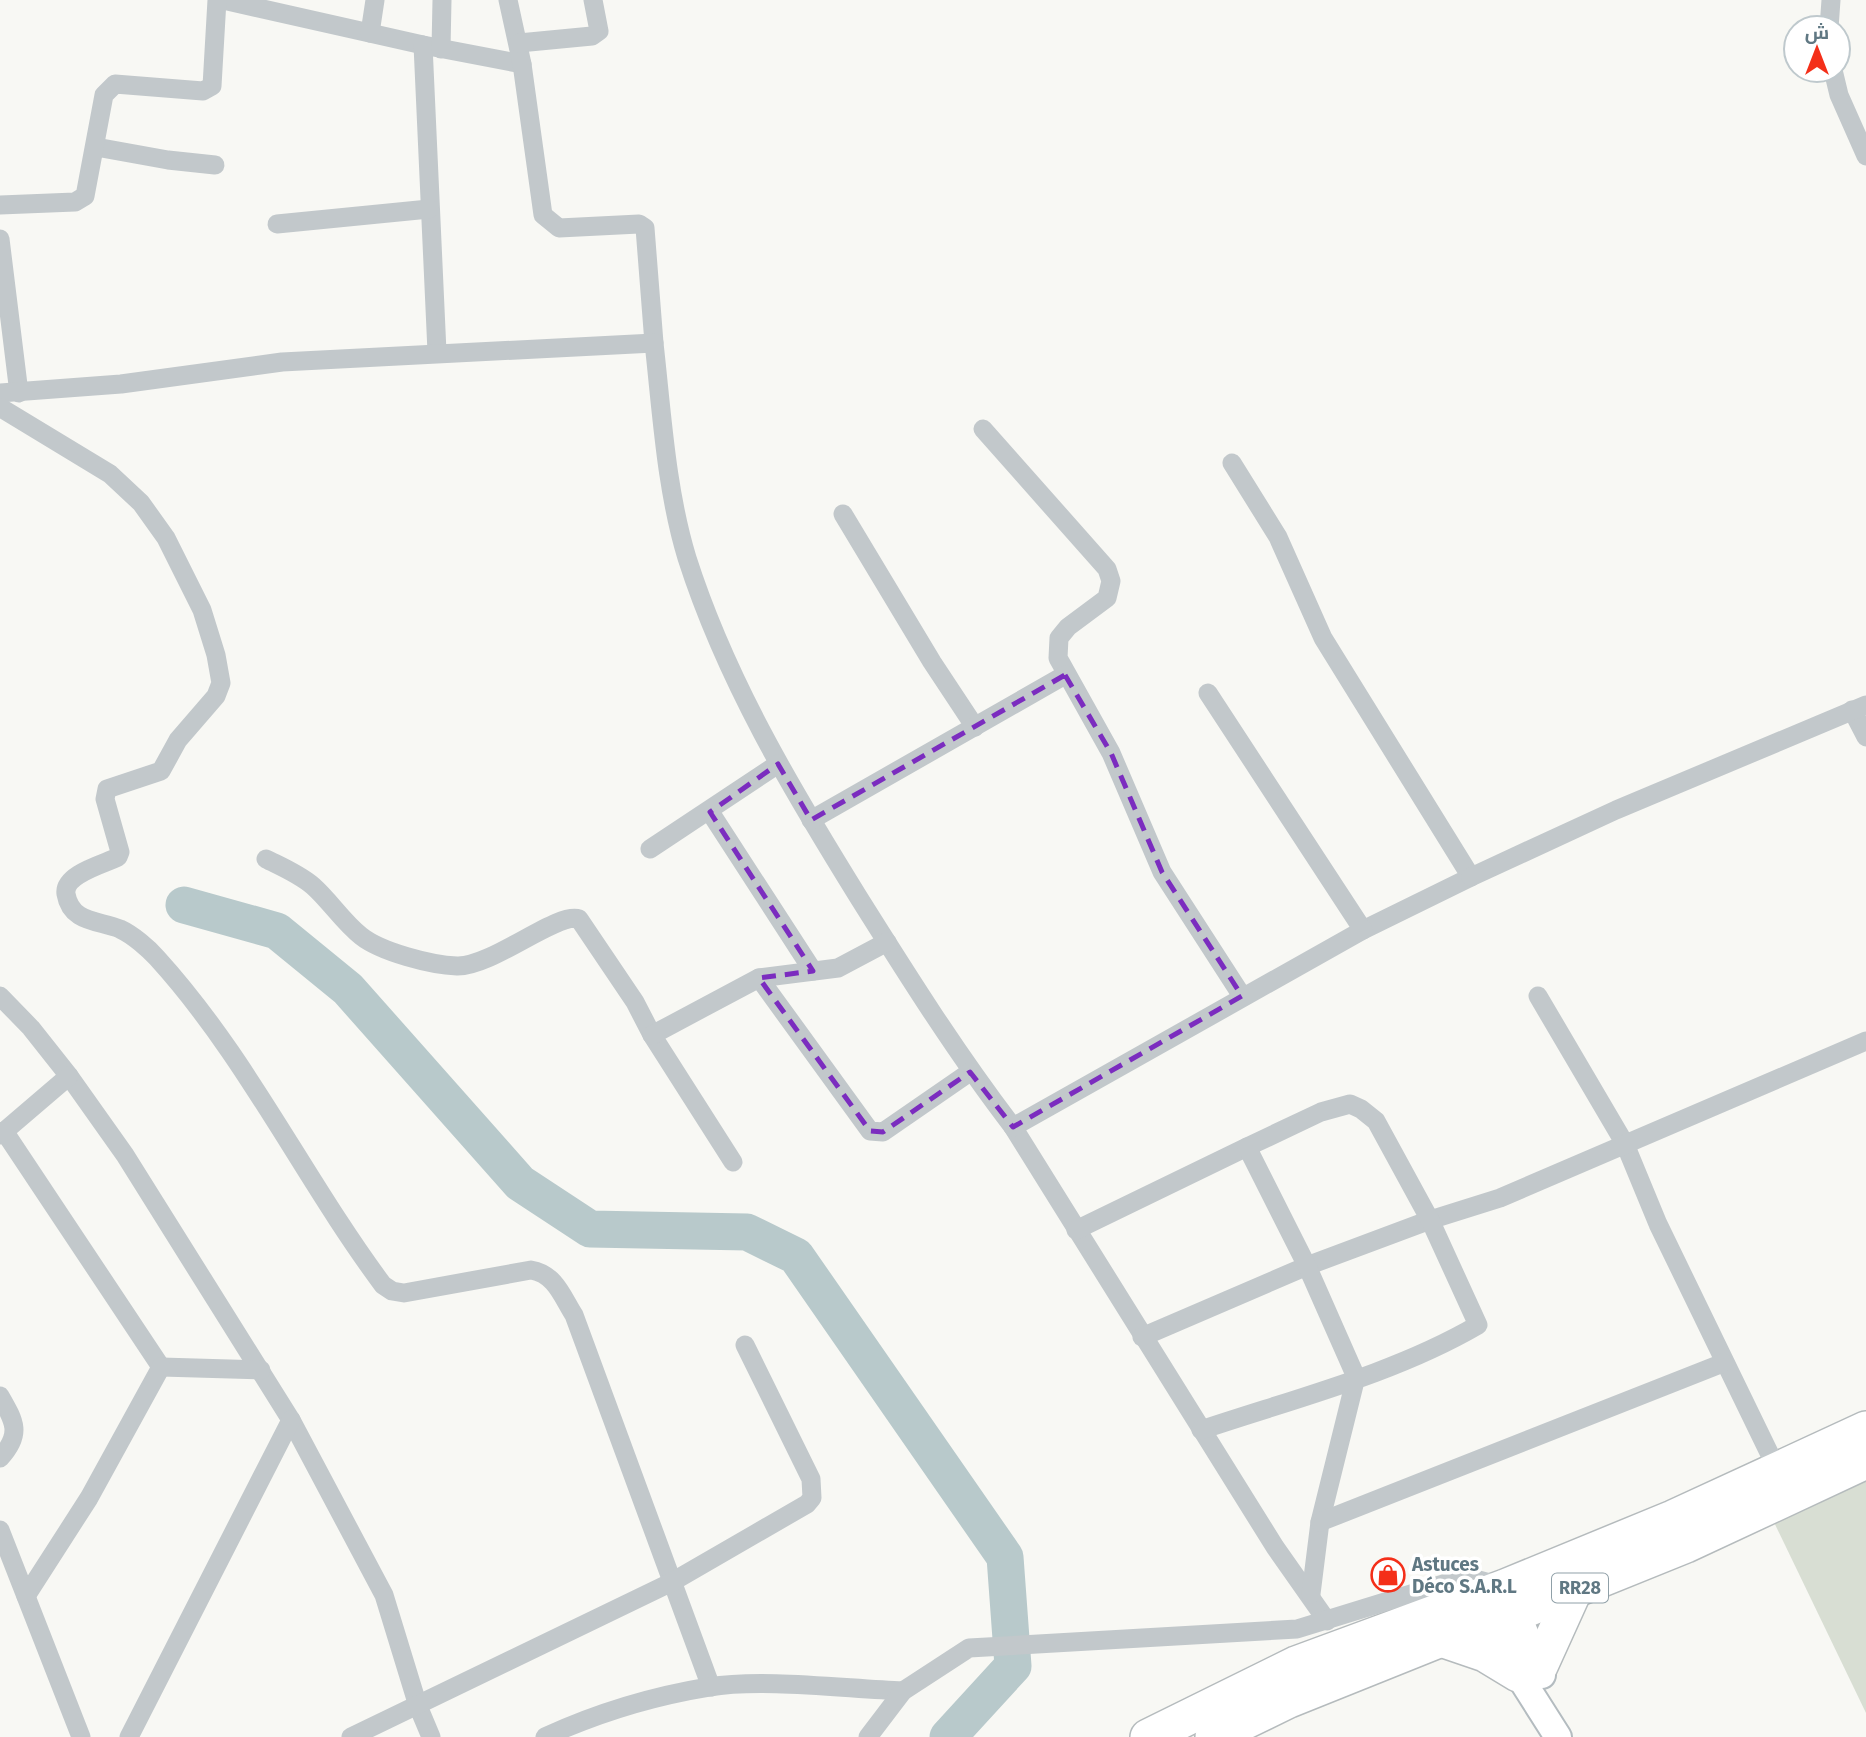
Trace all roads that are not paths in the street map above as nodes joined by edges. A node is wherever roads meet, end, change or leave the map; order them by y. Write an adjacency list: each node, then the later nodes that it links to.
1 (217, 0): 13 (street)
2 (223, 0): 7 (street)
3 (375, 0): 8 (street)
4 (442, 0): 10 (street)
5 (508, 0): 9 (street)
6 (593, 0): 9 (street)
7 (263, 4): 8 (street)
8 (370, 33): 10 (street)
9 (519, 43): 11 (street)
10 (432, 47): 11 (street); 17 (street)
11 (522, 64): 20 (street)
12 (1836, 84): 14 (street)
13 (96, 147): 15 (street); 16 (street)
14 (1866, 156)
15 (215, 165)
16 (0, 205)
17 (429, 209): 18 (street); 21 (street)
18 (277, 224)
19 (0, 239): 22 (street)
20 (654, 343): 21 (street); 31 (street)
21 (437, 352): 22 (street)
22 (5, 401): 71 (street)
23 (983, 429): 26 (street)
24 (1232, 463): 36 (street)
25 (843, 514): 29 (street)
26 (1065, 675): 29 (street); 42 (street)
27 (1208, 693): 37 (street)
28 (1859, 707): 30 (street); 36 (street)
29 (975, 727): 33 (street)
30 (1866, 737)
31 (778, 764): 32 (street); 33 (street)
32 (710, 812): 34 (street); 39 (street)
33 (811, 820): 38 (street)
34 (650, 849)
35 (267, 859): 44 (street)
36 (1471, 877): 37 (street)
37 (1363, 930): 42 (street)
38 (887, 942): 39 (street); 46 (street)
39 (813, 971): 40 (street)
40 (759, 978): 44 (street); 46 (street)
41 (0, 996): 47 (street)
42 (1242, 996): 48 (street)
43 (1538, 996): 50 (street)
44 (652, 1035): 52 (street)
45 (1866, 1041): 50 (street)
46 (970, 1072): 48 (street)
47 (69, 1076): 49 (street); 60 (street)
48 (1013, 1127): 54 (street)
49 (2, 1133): 59 (street)
50 (1625, 1145): 53 (street); 58 (street)
51 (1247, 1147): 53 (street); 54 (street); 55 (street)
52 (733, 1162)
53 (1430, 1220): 55 (street); 61 (street)
54 (1076, 1230): 56 (street)
55 (1307, 1266): 56 (street); 61 (street)
56 (1142, 1337): 65 (street)
57 (745, 1345): 71 (street)
58 (1723, 1363): 68 (street); 69 (street)
59 (161, 1367): 60 (street); 74 (street)
60 (261, 1370): 63 (street)
61 (1356, 1377): 65 (street); 69 (street)
62 (0, 1396): 66 (street)
63 (291, 1420): 81 (street); 84 (street)
64 (1866, 1429): 68 (highway, RR28)
65 (1201, 1430): 73 (street)
66 (0, 1458)
67 (1866, 1461): 72 (highway, RR28)
68 (1777, 1469): 75 (highway, RR28)
69 (1320, 1522): 73 (street)
70 (0, 1530): 74 (street)
71 (672, 1582): 79 (street); 81 (street)
72 (1573, 1591): 75 (highway, RR28); 78 (highway)
73 (1311, 1594): 76 (street)
74 (26, 1596): 83 (street)
75 (1494, 1600): 76 (street); 77 (highway, RR28); 78 (street); 89 (highway, RR28)
76 (1327, 1621): 80 (street)
77 (1441, 1639): 78 (highway); 90 (highway, RR28)
78 (1529, 1670): 82 (street)
79 (711, 1687): 80 (street); 87 (street)
80 (903, 1691): 88 (street)
81 (418, 1706): 85 (street); 86 (street)
82 (1554, 1728)
83 (81, 1737)
84 (128, 1737)
85 (351, 1737)
86 (431, 1737)
87 (545, 1737)
88 (868, 1737)
89 (1148, 1737)
90 (1213, 1737)

